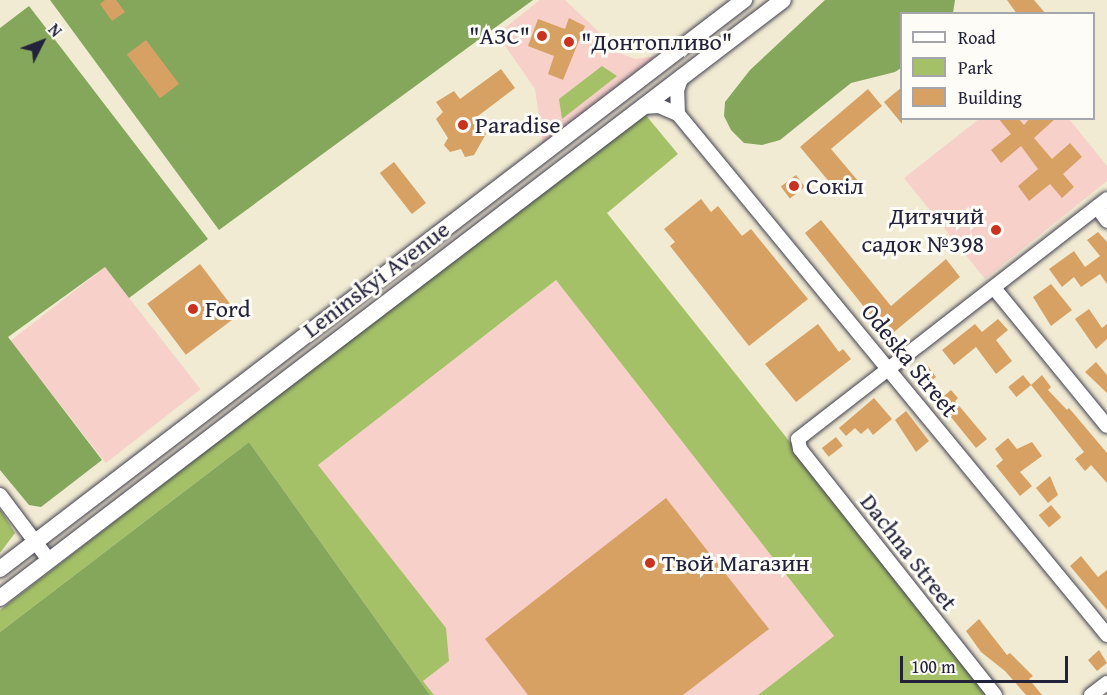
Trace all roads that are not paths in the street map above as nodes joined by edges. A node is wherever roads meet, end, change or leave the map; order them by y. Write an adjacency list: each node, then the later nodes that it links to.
1 (783, 0): 3 (main road, Leninskyi Avenue)
2 (742, 2): 3 (main road); 13 (main road, Leninskyi Avenue)
3 (754, 22): 4 (main road, Leninskyi Avenue)
4 (682, 76): 5 (main road, Leninskyi Avenue); 6 (street)
5 (642, 107): 6 (street); 14 (main road, Leninskyi Avenue)
6 (678, 114): 10 (street, Odeska Street)
7 (1102, 203): 8 (street); 9 (street)
8 (1107, 221)
9 (994, 288): 10 (street); 11 (street)
10 (890, 371): 17 (street, Odeska Street); 19 (street, Dachna Street)
11 (1107, 426)
12 (0, 495): 13 (street)
13 (35, 542): 14 (street); 15 (main road, Leninskyi Avenue)
14 (49, 560): 16 (main road, Leninskyi Avenue)
15 (0, 569)
16 (0, 598)
17 (1107, 635)
18 (1107, 683): 20 (street)
19 (995, 695)
20 (1091, 695)

